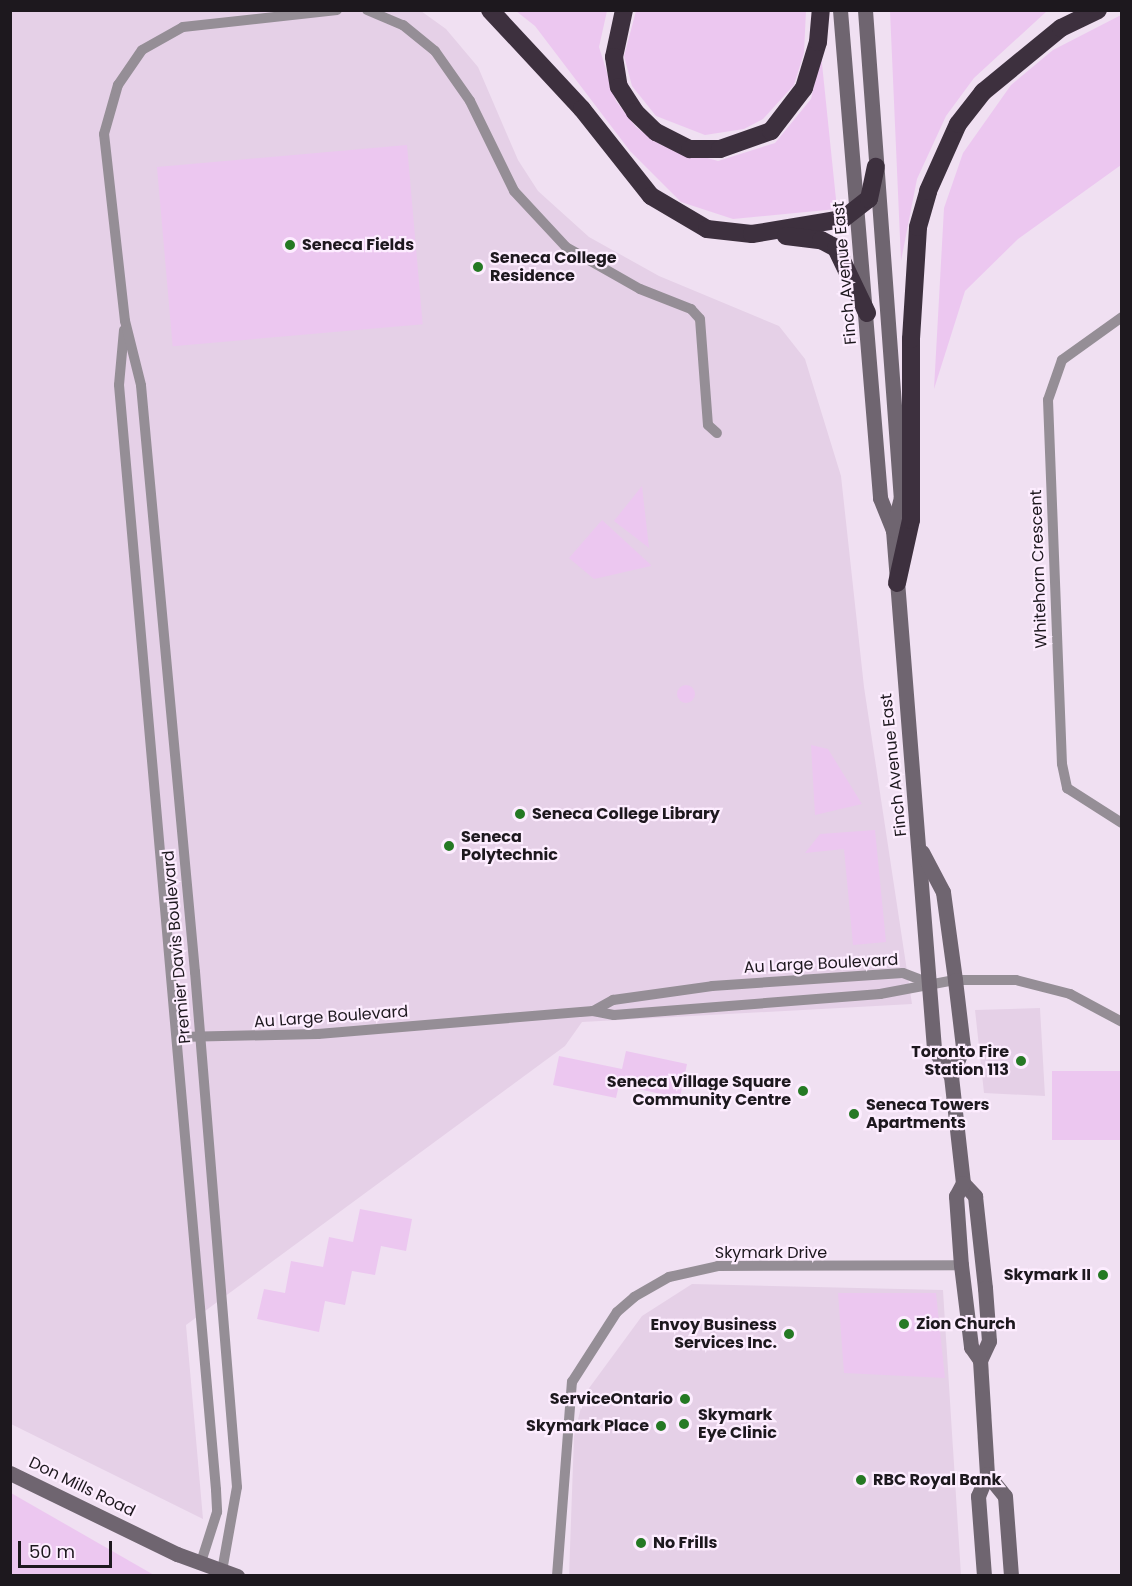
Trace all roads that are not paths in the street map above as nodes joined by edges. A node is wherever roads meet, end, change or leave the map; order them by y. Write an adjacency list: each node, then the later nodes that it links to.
1 (337, 10): 14 (street, Premier Davis Boulevard)
2 (367, 10): 15 (street)
3 (489, 10): 11 (highway)
4 (624, 10): 5 (highway)
5 (820, 10)
6 (840, 10): 10 (main road, Finch Avenue East)
7 (865, 10): 9 (main road, Finch Avenue East)
8 (1098, 10): 17 (highway)
9 (876, 167): 10 (highway); 16 (main road, Finch Avenue East)
10 (858, 212): 11 (highway); 12 (main road, Finch Avenue East)
11 (752, 234): 12 (highway)
12 (867, 313): 16 (main road, Finch Avenue East)
13 (1122, 317): 18 (street, Whitehorn Crescent)
14 (125, 321): 24 (street, Premier Davis Boulevard); 25 (street, Premier Davis Boulevard)
15 (717, 433)
16 (893, 530): 17 (main road, Finch Avenue East)
17 (897, 583): 19 (main road, Finch Avenue East)
18 (1122, 823)
19 (922, 852): 20 (main road, Finch Avenue East); 21 (main road, Finch Avenue East)
20 (955, 980): 21 (street); 23 (street); 26 (main road, Finch Avenue East)
21 (929, 983): 22 (street, Au Large Boulevard); 22 (street, Au Large Boulevard); 26 (main road, Finch Avenue East)
22 (593, 1011): 25 (street, Au Large Boulevard)
23 (1122, 1022)
24 (178, 1037): 25 (street, Au Large Boulevard); 32 (street, Premier Davis Boulevard)
25 (201, 1040): 33 (street, Premier Davis Boulevard)
26 (951, 1076): 27 (main road, Finch Avenue East)
27 (963, 1183): 28 (main road, Finch Avenue East); 29 (main road, Finch Avenue East)
28 (962, 1265): 29 (main road, Finch Avenue East); 35 (street, Skymark Drive)
29 (980, 1360): 31 (main road, Finch Avenue East)
30 (10, 1473): 32 (main road, Don Mills Road)
31 (987, 1474): 36 (main road, Finch Avenue East); 37 (main road)
32 (201, 1562): 33 (main road, Don Mills Road)
33 (222, 1570): 34 (main road, Don Mills Road)
34 (237, 1575)
35 (557, 1575)
36 (984, 1575)
37 (1011, 1575)

